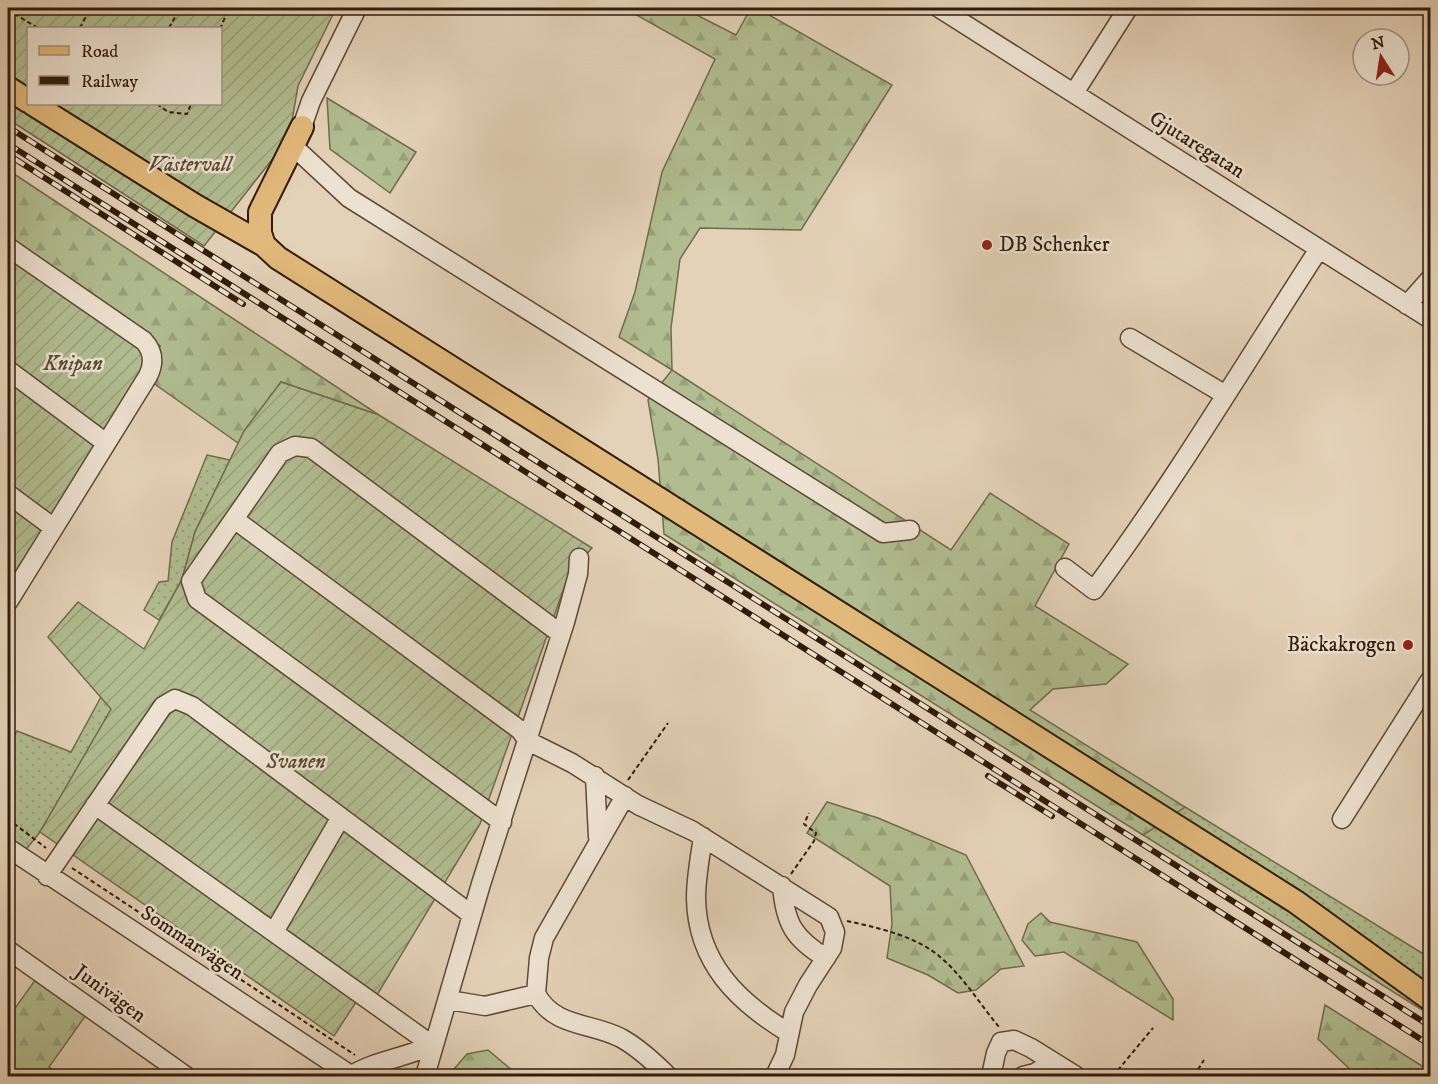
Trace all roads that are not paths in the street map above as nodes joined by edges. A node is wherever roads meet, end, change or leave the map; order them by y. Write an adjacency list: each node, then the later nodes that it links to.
1 (357, 8): 8 (street)
2 (939, 8): 5 (street, Gjutaregatan)
3 (1128, 8): 5 (street)
4 (8, 88): 6 (main road)
5 (1074, 93): 11 (street, Gjutaregatan)
6 (27, 100)
7 (35, 105): 9 (main road)
8 (298, 137): 9 (main road); 22 (street)
9 (264, 245): 45 (main road)
10 (8, 247): 18 (street)
11 (1319, 249): 13 (street, Gjutaregatan); 17 (street)
12 (1431, 279): 13 (street)
13 (1407, 305): 14 (street, Gjutaregatan)
14 (1431, 319)
15 (1130, 338): 17 (street)
16 (8, 370): 18 (street)
17 (1224, 394): 24 (street)
18 (106, 443): 21 (street)
19 (8, 494): 21 (street)
20 (234, 519): 26 (street); 28 (street); 34 (street)
21 (54, 528): 25 (street)
22 (910, 530)
23 (579, 558): 26 (street)
24 (1065, 568)
25 (8, 602)
26 (561, 634): 28 (street)
27 (1431, 680): 33 (street)
28 (528, 741): 29 (street); 34 (street)
29 (595, 776): 30 (street); 36 (street)
30 (622, 794): 35 (street); 36 (street)
31 (95, 805): 32 (street); 38 (street); 41 (street)
32 (341, 817): 40 (street); 41 (street)
33 (1342, 819)
34 (502, 822): 40 (street)
35 (703, 837): 39 (street); 47 (street)
36 (598, 842): 44 (street)
37 (8, 848): 38 (street, Sommarvägen)
38 (47, 876): 50 (street, Sommarvägen)
39 (782, 886): 43 (street); 43 (street)
40 (472, 915): 46 (street)
41 (274, 932): 48 (street)
42 (8, 950): 51 (street, Junivägen)
43 (826, 958): 47 (street)
44 (536, 994): 46 (street); 53 (street)
45 (1431, 999)
46 (448, 1000): 48 (street)
47 (789, 1033): 54 (street)
48 (432, 1045): 50 (street); 52 (street)
49 (1053, 1062): 55 (street); 56 (street); 57 (street)
50 (351, 1076)
51 (186, 1077)
52 (425, 1077)
53 (668, 1077)
54 (775, 1077)
55 (992, 1077)
56 (1023, 1077)
57 (1076, 1077)

